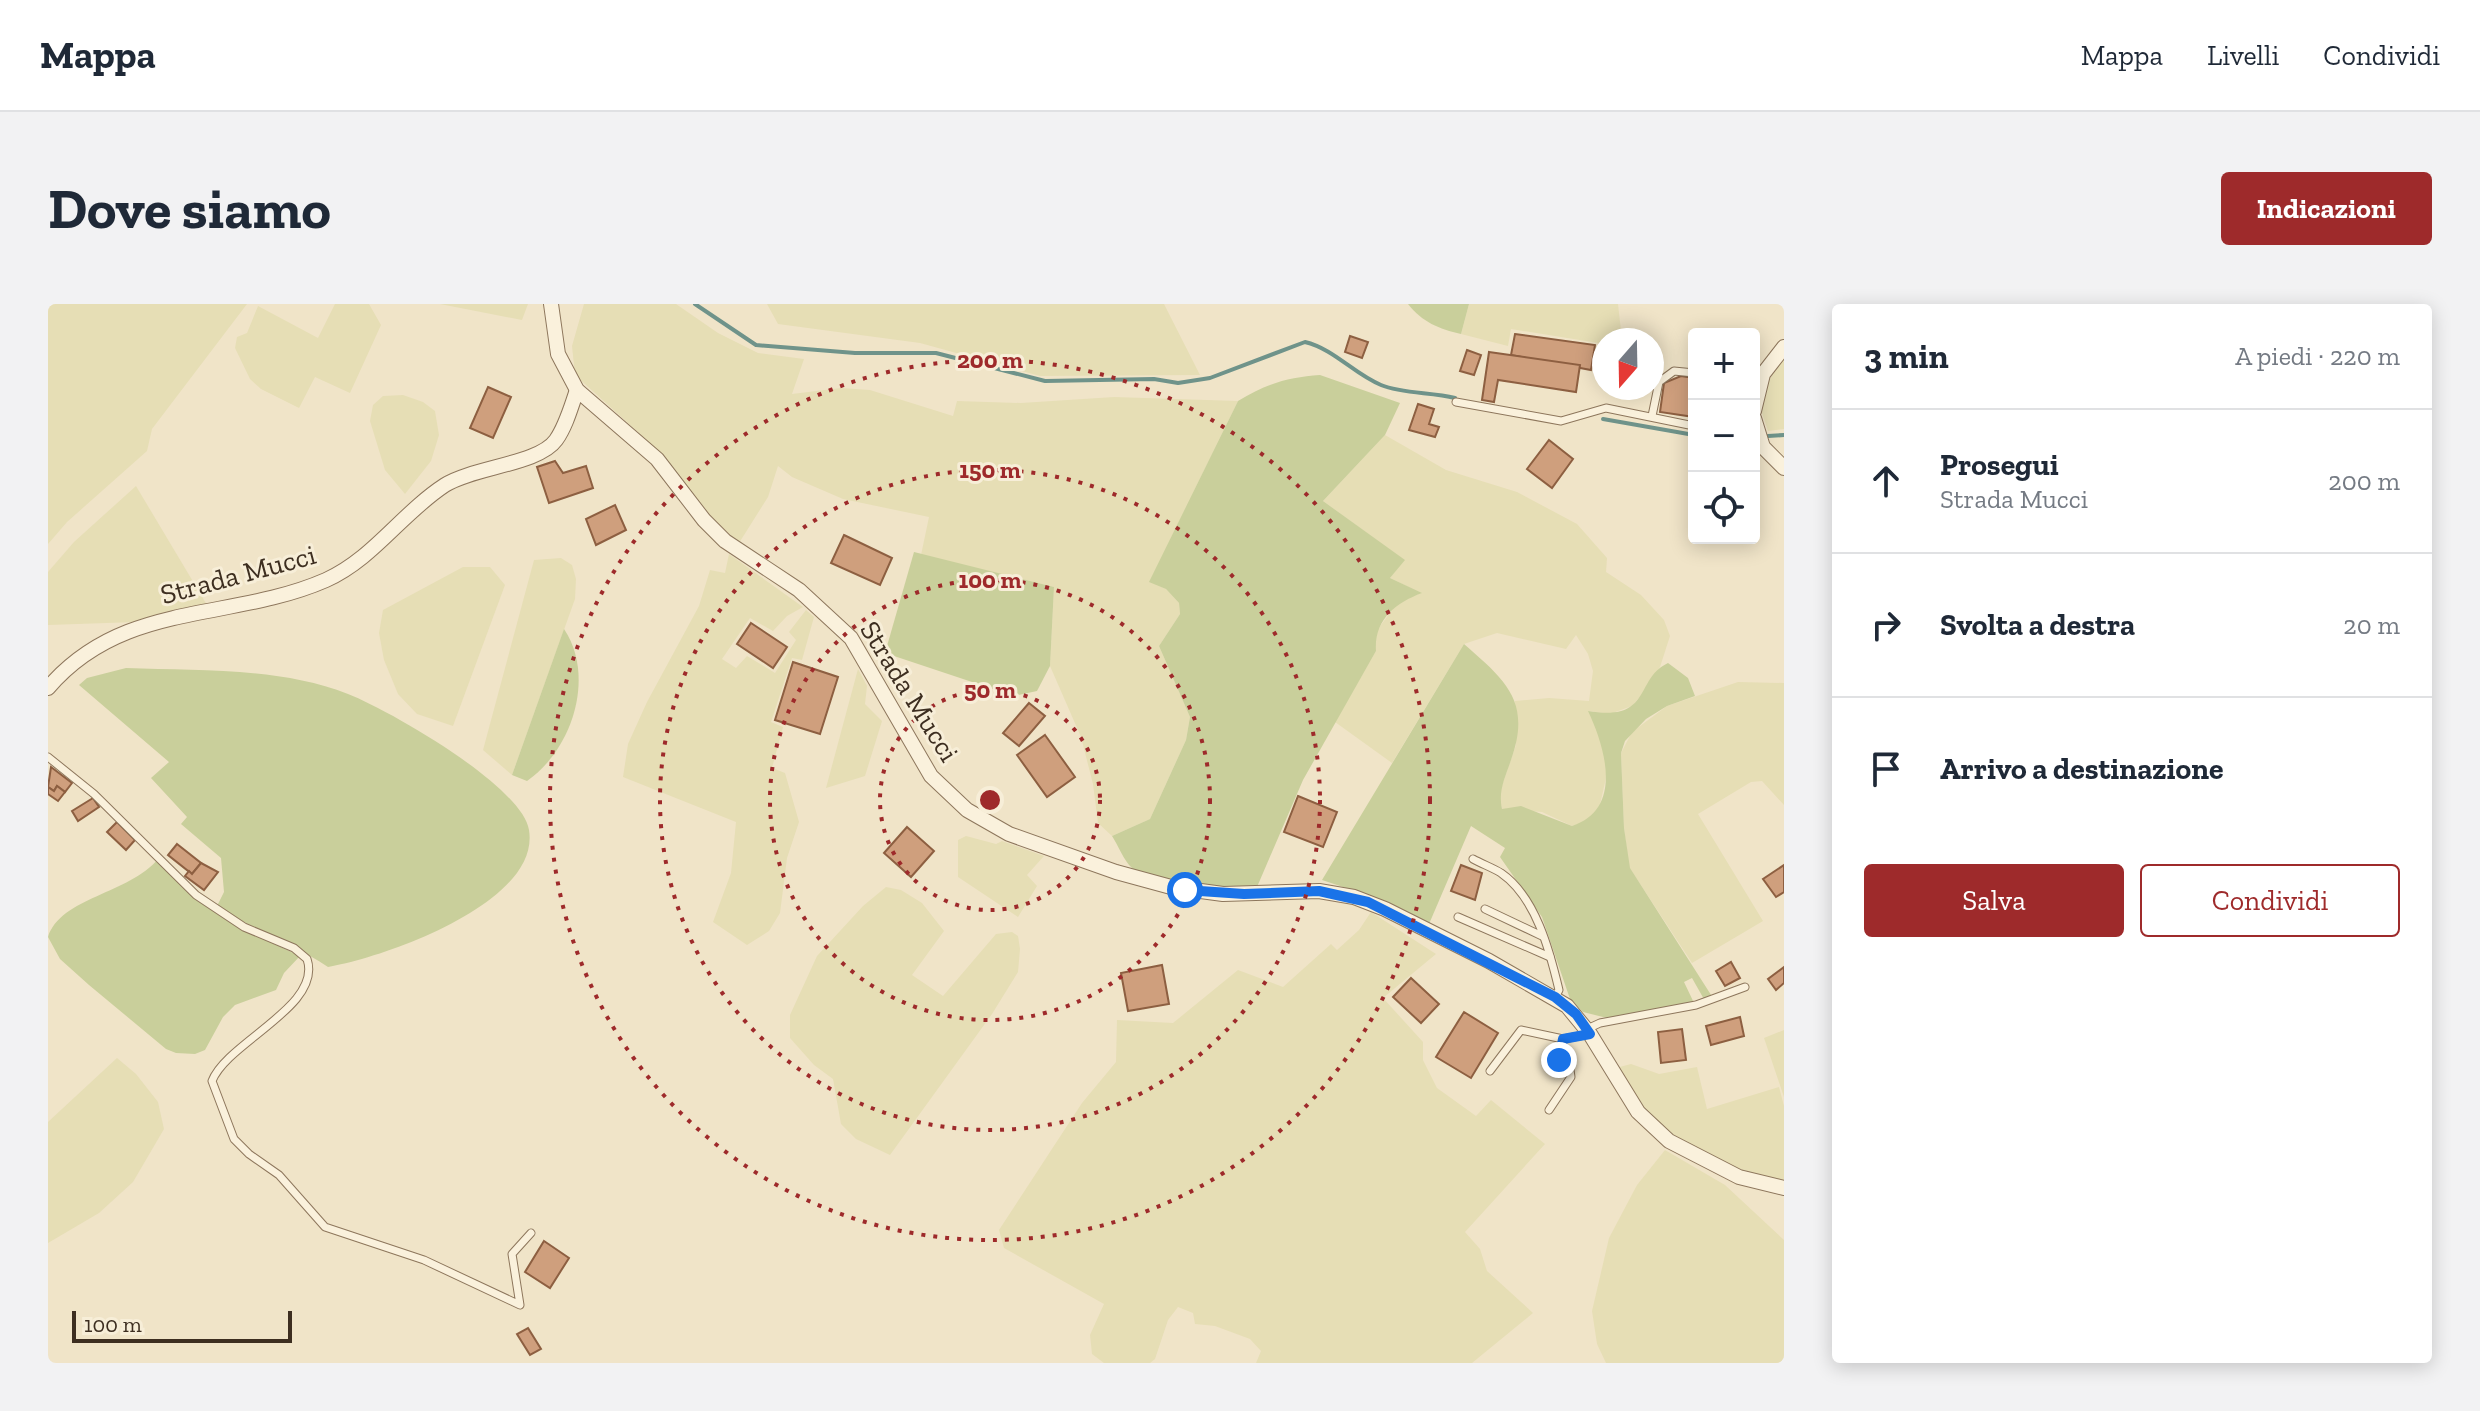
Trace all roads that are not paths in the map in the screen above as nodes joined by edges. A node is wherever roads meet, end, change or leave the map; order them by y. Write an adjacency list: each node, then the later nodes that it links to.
1 (551, 304): 4 (street, Strada Mucci)
2 (1784, 347): 5 (street)
3 (1688, 372): 7 (lane)
4 (577, 390): 11 (street, Strada Mucci); 19 (street, Strada Mucci)
5 (1757, 400)
6 (1456, 402): 7 (lane)
7 (1652, 416): 8 (lane)
8 (1688, 425)
9 (1760, 440): 10 (street)
10 (1784, 468)
11 (48, 688)
12 (48, 757): 25 (lane)
13 (1473, 859): 16 (lane)
14 (1485, 909): 16 (lane)
15 (1458, 917): 17 (lane)
16 (1542, 936): 17 (lane)
17 (1550, 957): 19 (lane)
18 (1745, 987): 20 (lane)
19 (1555, 997): 20 (street, Strada Mucci)
20 (1588, 1031): 21 (lane); 24 (street, Strada Mucci)
21 (1563, 1039): 22 (lane); 23 (lane)
22 (1490, 1071)
23 (1549, 1110)
24 (1784, 1188)
25 (531, 1233)

